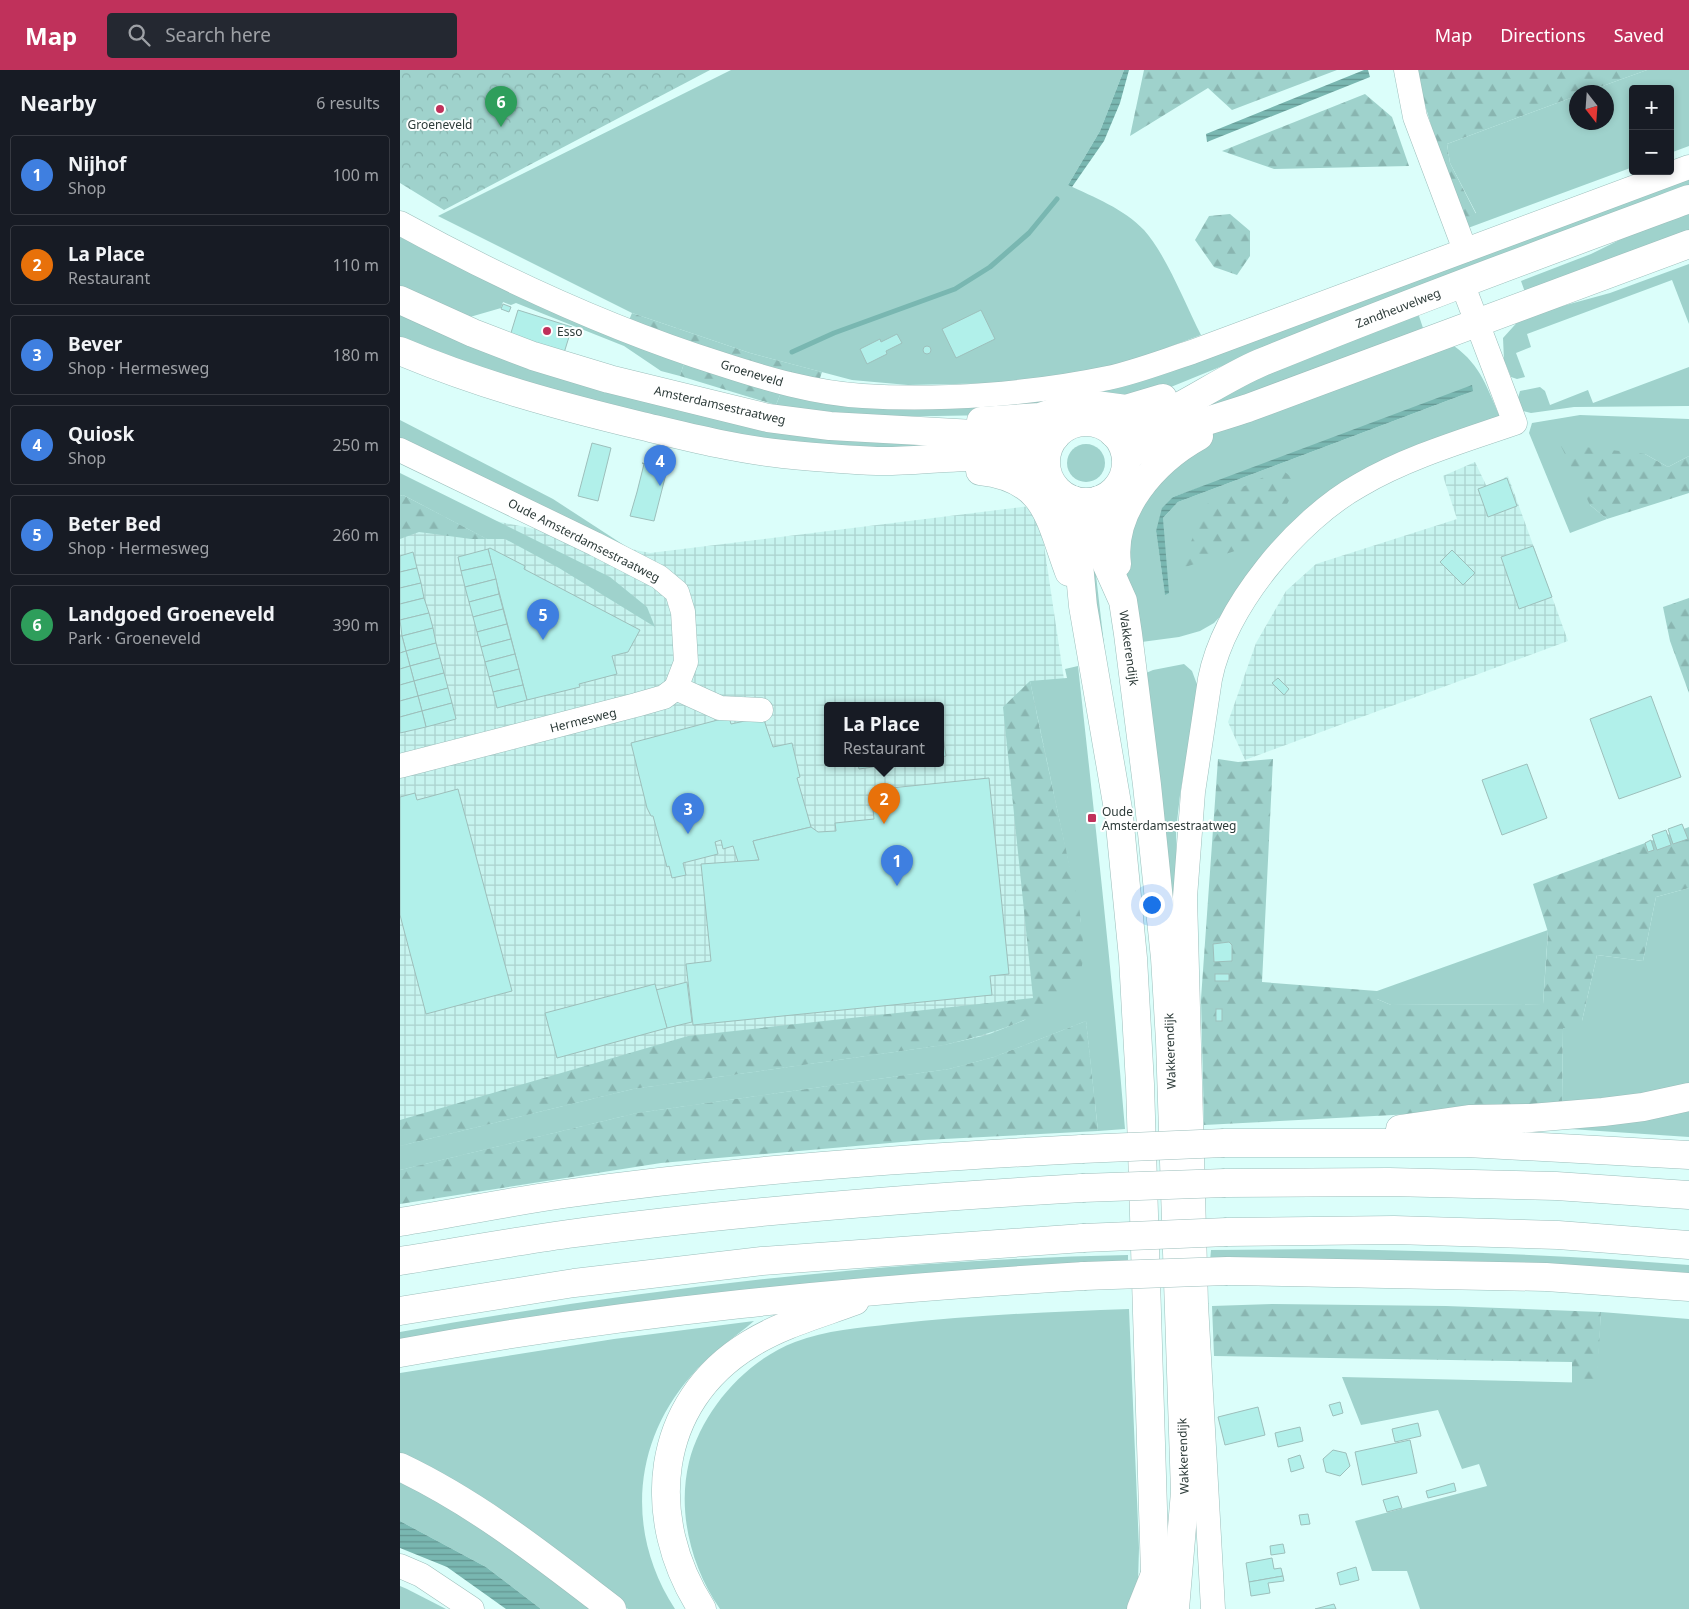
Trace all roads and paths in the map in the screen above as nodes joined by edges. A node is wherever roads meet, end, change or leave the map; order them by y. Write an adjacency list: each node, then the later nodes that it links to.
1 (1406, 70): 6 (street)
2 (1689, 167): 6 (street)
3 (1689, 199): 7 (main road, Zandheuvelweg)
4 (400, 223): 6 (street, Groeneveld)
5 (1689, 244): 9 (main road)
6 (1465, 250)
7 (1462, 283): 9 (street); 11 (main road, Zandheuvelweg)
8 (400, 300): 13 (main road, Amsterdamsestraatweg)
9 (1476, 323): 12 (main road); 46 (street, Wakkerendijk)
10 (400, 351): 18 (main road)
11 (1254, 366): 13 (main road); 14 (main road, Zandheuvelweg)
12 (1248, 408): 17 (main road); 21 (main road)
13 (886, 428): 15 (main road, Amsterdamsestraatweg)
14 (1113, 433): 15 (main road); 17 (main road)
15 (1055, 437): 19 (main road)
16 (400, 450): 23 (street, Oude Amsterdamsestraatweg)
17 (1126, 458): 20 (main road)
18 (878, 461): 19 (main road); 22 (main road)
19 (1046, 468): 20 (main road)
20 (1086, 500): 21 (main road, Wakkerendijk); 22 (main road)
21 (1123, 601): 45 (main road, Wakkerendijk)
22 (1083, 606): 39 (main road)
23 (676, 688): 24 (street); 25 (street, Hermesweg)
24 (761, 710)
25 (400, 766)
26 (1689, 1097): 27 (main road)
27 (1307, 1142): 28 (main road); 30 (main road, bridge)
28 (1689, 1154)
29 (1689, 1195): 32 (main road, bridge)
30 (400, 1222)
31 (1689, 1245): 35 (main road, bridge)
32 (400, 1262)
33 (1689, 1287): 34 (main road, bridge)
34 (887, 1289): 36 (main road); 42 (main road)
35 (400, 1311)
36 (400, 1353)
37 (400, 1467): 41 (main road)
38 (400, 1566): 40 (street)
39 (1155, 1574): 43 (main road); 44 (main road)
40 (472, 1609)
41 (612, 1609)
42 (702, 1609)
43 (1141, 1609)
44 (1152, 1609)
45 (1175, 1609)
46 (1213, 1609)

